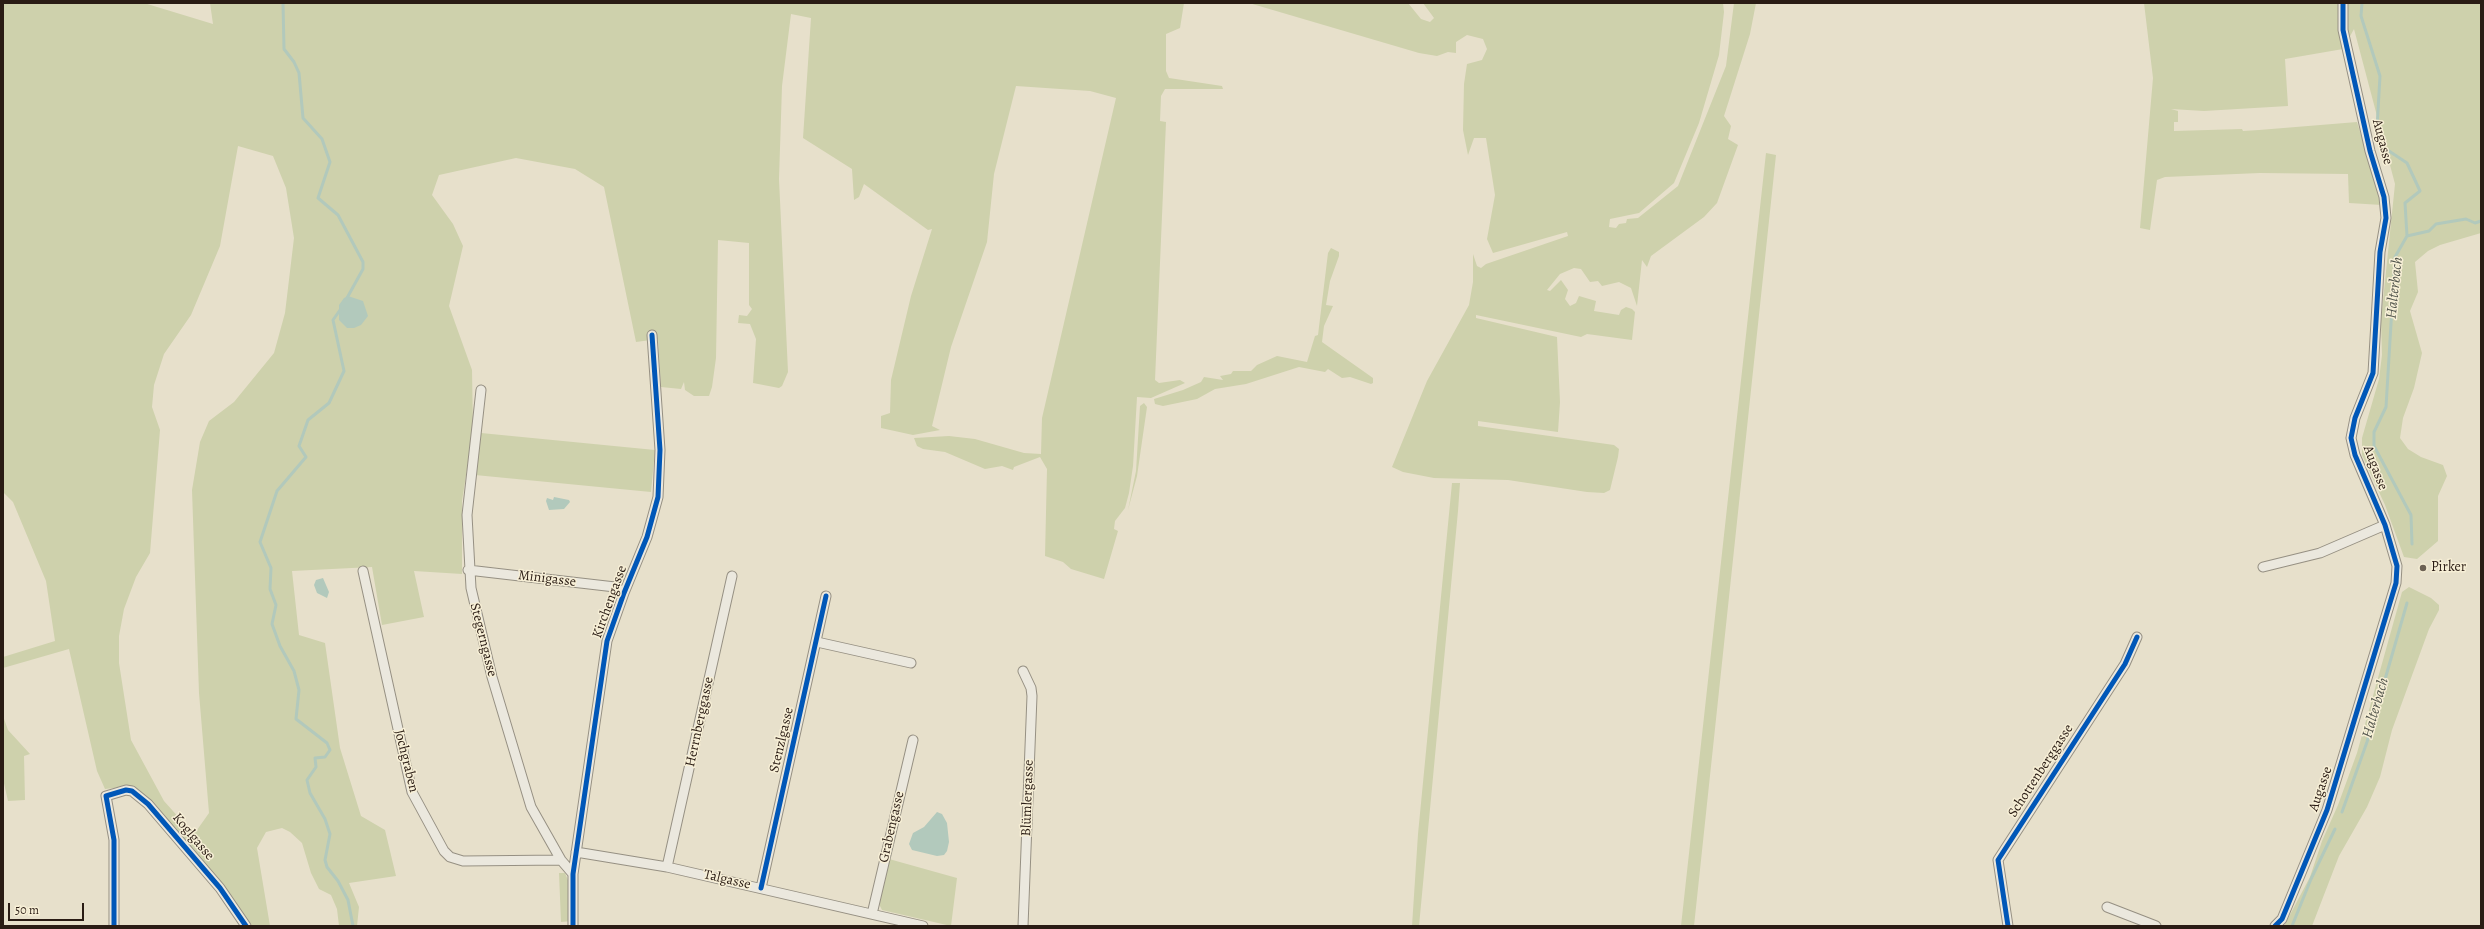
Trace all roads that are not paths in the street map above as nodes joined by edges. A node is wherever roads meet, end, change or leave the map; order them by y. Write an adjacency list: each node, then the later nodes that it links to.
1 (2343, 3): 4 (street, Augasse)
2 (652, 335): 9 (street, Kirchengasse)
3 (481, 390): 6 (street, Stegerngasse)
4 (2385, 525): 5 (street); 30 (street, Augasse)
5 (2263, 567)
6 (468, 570): 9 (street, Minigasse); 17 (street, Stegerngasse)
7 (363, 571): 17 (street, Jochgraben)
8 (732, 576): 18 (street, Herrnberggasse)
9 (624, 593): 16 (street, Kirchengasse)
10 (826, 596): 12 (street, Stenzlgasse)
11 (2137, 637): 28 (street, Schottenberggasse)
12 (817, 642): 13 (street); 20 (street, Stenzlgasse)
13 (911, 663)
14 (1023, 671): 27 (street, Blümlergasse)
15 (913, 740): 22 (street, Grabengasse)
16 (576, 852): 18 (street, Talgasse); 19 (street, Kirchengasse)
17 (561, 860): 19 (street, Stegerngasse)
18 (667, 867): 20 (street, Talgasse)
19 (573, 874): 25 (street, Kirchengasse)
20 (761, 888): 22 (street, Talgasse)
21 (2107, 907): 29 (street)
22 (872, 914): 26 (street, Talgasse)
23 (114, 926): 24 (street, Koglgasse)
24 (246, 926)
25 (574, 926)
26 (923, 926)
27 (1023, 926)
28 (2008, 926)
29 (2156, 926)
30 (2275, 926)

